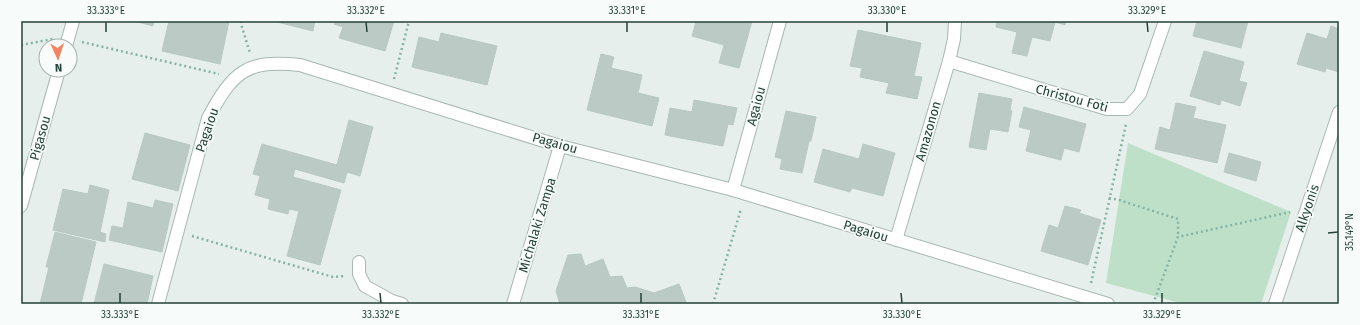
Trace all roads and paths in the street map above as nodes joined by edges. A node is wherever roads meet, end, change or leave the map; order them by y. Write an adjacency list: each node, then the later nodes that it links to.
1 (73, 21): 7 (street)
2 (242, 21): 12 (path)
3 (409, 21): 15 (path)
4 (780, 21): 19 (street, Agaiou)
5 (955, 21): 11 (street, Amazonon)
6 (1165, 21): 16 (street, Christou Foti)
7 (68, 38)
8 (38, 42): 10 (path)
9 (78, 44): 14 (path)
10 (21, 45)
11 (949, 61): 16 (street, Christou Foti); 26 (street, Amazonon)
12 (254, 66): 14 (street, Pagaiou); 15 (street, Pagaiou)
13 (57, 78): 23 (street, Pigasou)
14 (235, 78): 24 (street, Pagaiou)
15 (390, 93): 18 (street, Pagaiou)
16 (1127, 110): 21 (path)
17 (1339, 112): 22 (street, Alkyonis)
18 (560, 146): 19 (street, Pagaiou); 32 (street, Michalaki Zampa)
19 (733, 190): 20 (street, Pagaiou)
20 (745, 194): 26 (street, Pagaiou); 33 (path)
21 (1109, 198): 25 (path); 29 (path)
22 (1308, 204): 25 (path); 36 (street, Alkyonis)
23 (21, 206)
24 (178, 232): 28 (path); 30 (street, Pagaiou)
25 (1178, 237): 35 (path)
26 (896, 240): 29 (street, Pagaiou)
27 (359, 262): 31 (street)
28 (333, 277)
29 (1088, 298): 34 (street, Pagaiou)
30 (158, 304)
31 (402, 304)
32 (513, 304)
33 (713, 304)
34 (1108, 304)
35 (1153, 304)
36 (1275, 304)

